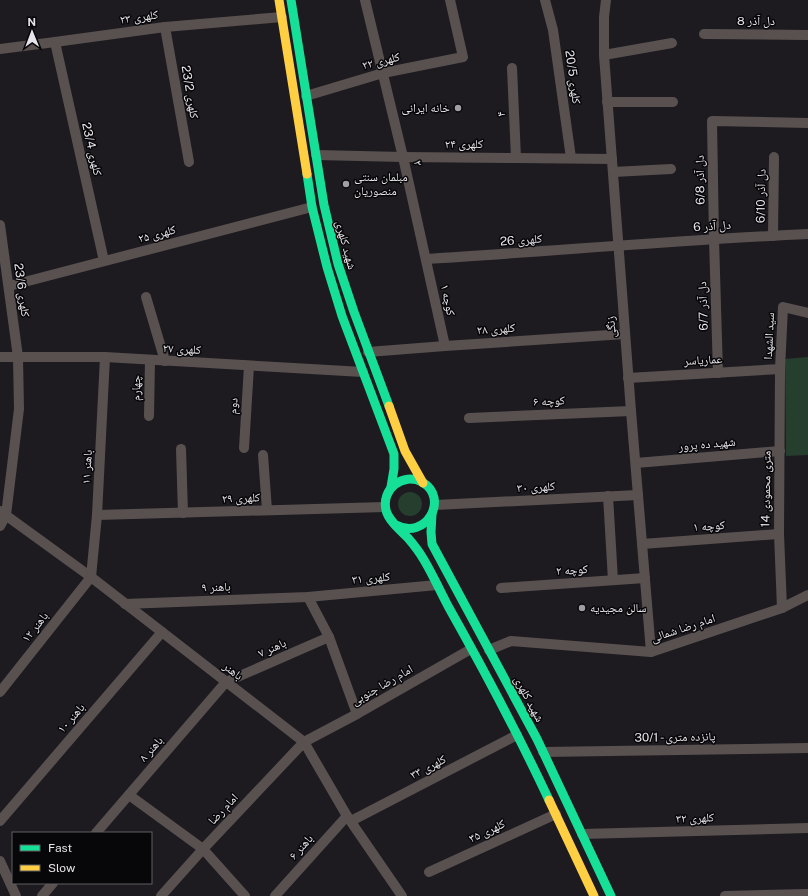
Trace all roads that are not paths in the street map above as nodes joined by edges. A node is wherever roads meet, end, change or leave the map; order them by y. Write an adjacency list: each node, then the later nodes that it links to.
1 (279, 0): 7 (main road, شهید کلهری)
2 (291, 0): 17 (main road, شهید کلهری)
3 (365, 0): 16 (street, ۲)
4 (450, 0): 16 (street, کلهری ۲۲)
5 (545, 0): 25 (street, کلهری 20/5)
6 (606, 0): 14 (street, زنگی)
7 (282, 17): 8 (street, کلهری ۲۳); 30 (main road, شهید کلهری)
8 (166, 27): 11 (street, کلهری ۲۳); 27 (street, کلهری 23/2)
9 (704, 34): 10 (street, دل آذر 8)
10 (808, 35)
11 (54, 42): 13 (street, کلهری ۲۳); 38 (street, کلهری 23/4)
12 (672, 43): 14 (street)
13 (0, 49)
14 (604, 55): 18 (street, زنگی)
15 (512, 68): 24 (street, ۴)
16 (383, 73): 17 (street, کلهری ۲۲); 22 (street, ۲)
17 (306, 96): 21 (main road, شهید کلهری)
18 (607, 102): 19 (street); 26 (street, زنگی)
19 (673, 102)
20 (808, 123): 34 (street, دل آذر 6/8)
21 (316, 155): 22 (street, کلهری ۲۴); 44 (main road, شهید کلهری)
22 (404, 157): 24 (street, کلهری ۲۴); 37 (street, ۲)
23 (774, 157): 33 (street, دل آذر 6/10)
24 (516, 158): 25 (street, کلهری ۲۴)
25 (571, 158): 26 (street, کلهری ۲۴)
26 (612, 159): 29 (street, زنگی)
27 (189, 162)
28 (671, 170): 29 (street)
29 (613, 172): 35 (street, زنگی)
30 (312, 207): 38 (street, کلهری ۲۵); 52 (main road, شهید کلهری)
31 (0, 225): 36 (street, کلهری 23/6)
32 (808, 234): 33 (street, دل آذر 6)
33 (773, 236): 34 (street, دل آذر 6)
34 (714, 238): 35 (street, دل آذر 6); 53 (street, دل آذر 6/7)
35 (618, 246): 37 (street, کلهری 26); 42 (street, زنگی)
36 (2, 258): 39 (street, کلهری 23/6)
37 (426, 259): 43 (street, ۱ کوچه)
38 (104, 261): 39 (street, کلهری ۲۵)
39 (8, 286): 46 (street, کلهری 23/6)
40 (146, 297): 49 (street)
41 (808, 313): 51 (street, سید الشهدا)
42 (625, 334): 43 (street, کلهری ۲۸); 54 (street, زنگی)
43 (445, 346): 44 (street, کلهری ۲۸)
44 (368, 352): 63 (main road, شهید کلهری)
45 (0, 357): 46 (street, کلهری ۲۷)
46 (18, 358): 47 (street, کلهری ۲۷); 70 (street, کلهری 23/6)
47 (105, 358): 48 (street, کلهری ۲۷); 72 (street, باهنر ۱۱)
48 (150, 360): 49 (street, کلهری ۲۷); 56 (street, چهارم)
49 (165, 361): 50 (street, کلهری ۲۷)
50 (249, 366): 52 (street, کلهری ۲۷); 58 (street, دوم)
51 (780, 369): 53 (street, عماریاسر); 60 (street, 14 متری محمودی)
52 (363, 372): 64 (main road, شهید کلهری)
53 (718, 373): 54 (street, عماریاسر)
54 (628, 378): 55 (street, زنگی)
55 (631, 411): 57 (street, ۶ کوچه); 62 (street, زنگی)
56 (149, 416)
57 (469, 418)
58 (244, 448)
59 (181, 449): 71 (street)
60 (780, 451): 62 (street, شهید ده پرور); 75 (street, 14 متری محمودی)
61 (263, 456): 68 (street)
62 (636, 463): 65 (street, زنگی)
63 (423, 483): 64 (main road); 69 (main road)
64 (391, 487): 67 (main road)
65 (638, 494): 66 (street, کلهری ۳۰); 76 (street, زنگی)
66 (608, 496): 69 (street, کلهری ۳۰); 79 (street)
67 (385, 507): 68 (street, کلهری ۲۹); 73 (main road)
68 (267, 510): 71 (street, کلهری ۲۹)
69 (434, 510): 73 (main road); 89 (main road, شهید کلهری)
70 (3, 513): 74 (street); 77 (street, باهنر)
71 (183, 513): 72 (street, کلهری ۲۹)
72 (97, 515): 77 (street, باهنر ۱۱)
73 (396, 525): 80 (main road)
74 (0, 526)
75 (778, 534): 76 (street, ۱ کوچه); 85 (street, 14 متری محمودی)
76 (642, 544): 78 (street, زنگی)
77 (91, 578): 84 (street, باهنر); 92 (street, باهنر ۱۲)
78 (645, 578): 79 (street, ۲ کوچه); 90 (street, زنگی)
79 (613, 580): 81 (street, ۲ کوچه)
80 (437, 585): 83 (street, کلهری ۳۱); 88 (main road)
81 (500, 588)
82 (808, 595): 85 (street, امام رضا شمالی)
83 (308, 597): 84 (street, باهنر ۹); 87 (street)
84 (125, 604): 86 (street, باهنر)
85 (782, 608): 90 (street, امام رضا شمالی)
86 (162, 632): 91 (street, باهنر); 101 (street, باهنر ۱۰)
87 (328, 637): 91 (street, باهنر ۷); 93 (street)
88 (471, 649): 93 (street, امام رضا جنوبی); 94 (main road)
89 (489, 650): 90 (street, امام رضا شمالی); 97 (main road, شهید کلهری)
90 (651, 652)
91 (226, 682): 95 (street, باهنر); 98 (street, باهنر ۸)
92 (0, 692)
93 (357, 714): 95 (street, امام رضا جنوبی)
94 (517, 735): 99 (main road); 100 (street, کلهری ۳۳)
95 (304, 742): 100 (street, باهنر); 105 (street, امام رضا)
96 (808, 748): 97 (street, 30/1 - پانزده متری)
97 (543, 752): 104 (main road, شهید کلهری)
98 (129, 795): 103 (street, باهنر ۸); 105 (street)
99 (556, 814): 107 (street, کلهری ۳۵); 117 (main road)
100 (349, 819): 109 (street, باهنر); 115 (street, باهنر ۶)
101 (0, 821)
102 (808, 828): 104 (street, کلهری ۳۲)
103 (97, 832)
104 (582, 834): 118 (main road, شهید کلهری)
105 (203, 849): 113 (street, امام رضا); 114 (street)
106 (0, 861): 111 (street)
107 (429, 872)
108 (52, 884): 112 (street)
109 (399, 892): 116 (street)
110 (808, 894): 119 (street)
111 (16, 896)
112 (42, 896)
113 (161, 896)
114 (245, 896)
115 (275, 896)
116 (390, 896)
117 (594, 896)
118 (610, 896)
119 (725, 896)

